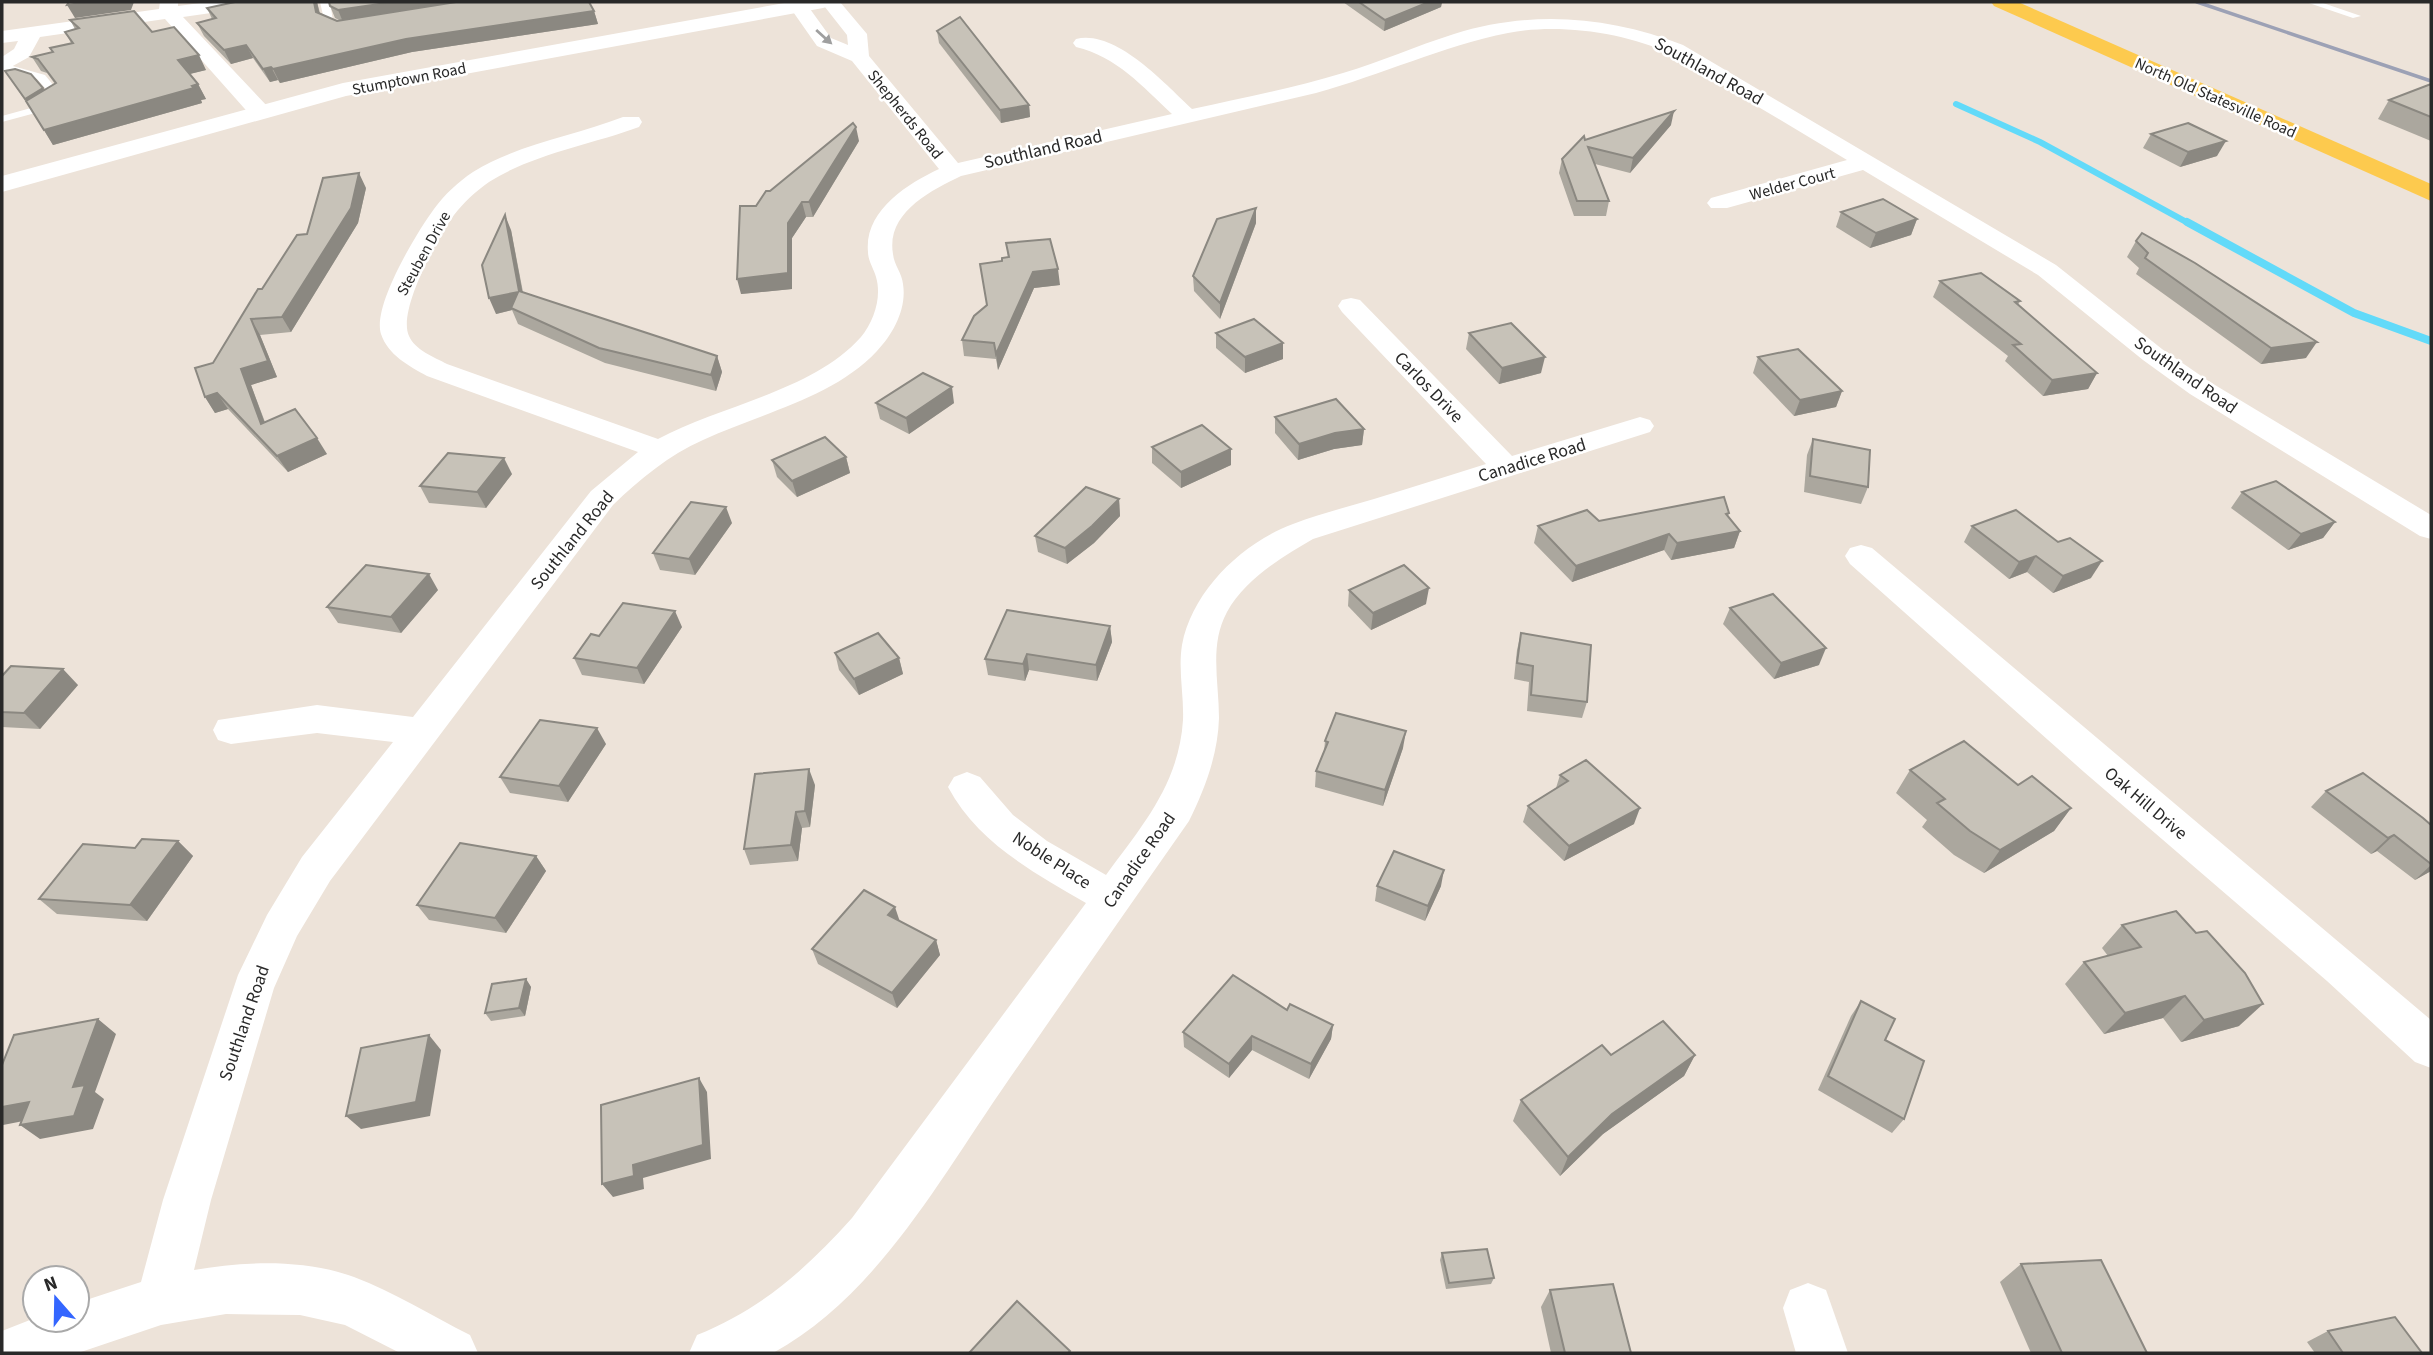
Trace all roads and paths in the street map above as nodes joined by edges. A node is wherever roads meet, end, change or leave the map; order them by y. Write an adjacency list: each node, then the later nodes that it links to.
1 (246, 2): 8 (street)
2 (325, 2): 10 (lane)
3 (822, 2): 7 (street, Stumptown Road)
4 (830, 2): 14 (street, Shepherds Road)
5 (2001, 2): 23 (main road, North Old Statesville Road)
6 (2311, 2): 9 (lane)
7 (798, 6): 14 (street, Shepherds Road, one-way to 14); 16 (street, Stumptown Road)
8 (170, 7): 11 (street); 16 (street)
9 (2356, 16)
10 (360, 27)
11 (32, 33): 12 (street); 15 (street)
12 (2, 37)
13 (1083, 43): 17 (street)
14 (859, 57): 21 (street, Shepherds Road)
15 (3, 66): 18 (lane)
16 (260, 113): 22 (street, Stumptown Road)
17 (1186, 116): 20 (street, Southland Road); 21 (street, Southland Road)
18 (2, 119)
19 (631, 122): 27 (street, Steuben Drive)
20 (1866, 162): 24 (street, Welder Court); 29 (street, Southland Road)
21 (953, 171): 27 (street, Southland Road)
22 (2, 184)
23 (2431, 193)
24 (1719, 203)
25 (1351, 306): 28 (street, Carlos Drive)
26 (1640, 426): 28 (street, Canadice Road)
27 (660, 450): 32 (street, Southland Road)
28 (1507, 467): 34 (street, Canadice Road)
29 (2431, 529)
30 (1861, 556): 35 (street, Oak Hill Drive)
31 (230, 730): 32 (street)
32 (423, 732): 36 (street, Southland Road)
33 (967, 787): 34 (street, Noble Place)
34 (1112, 898): 37 (street, Canadice Road)
35 (2431, 1048)
36 (161, 1300): 38 (street); 39 (street)
37 (742, 1348)
38 (10, 1353)
39 (452, 1353)

